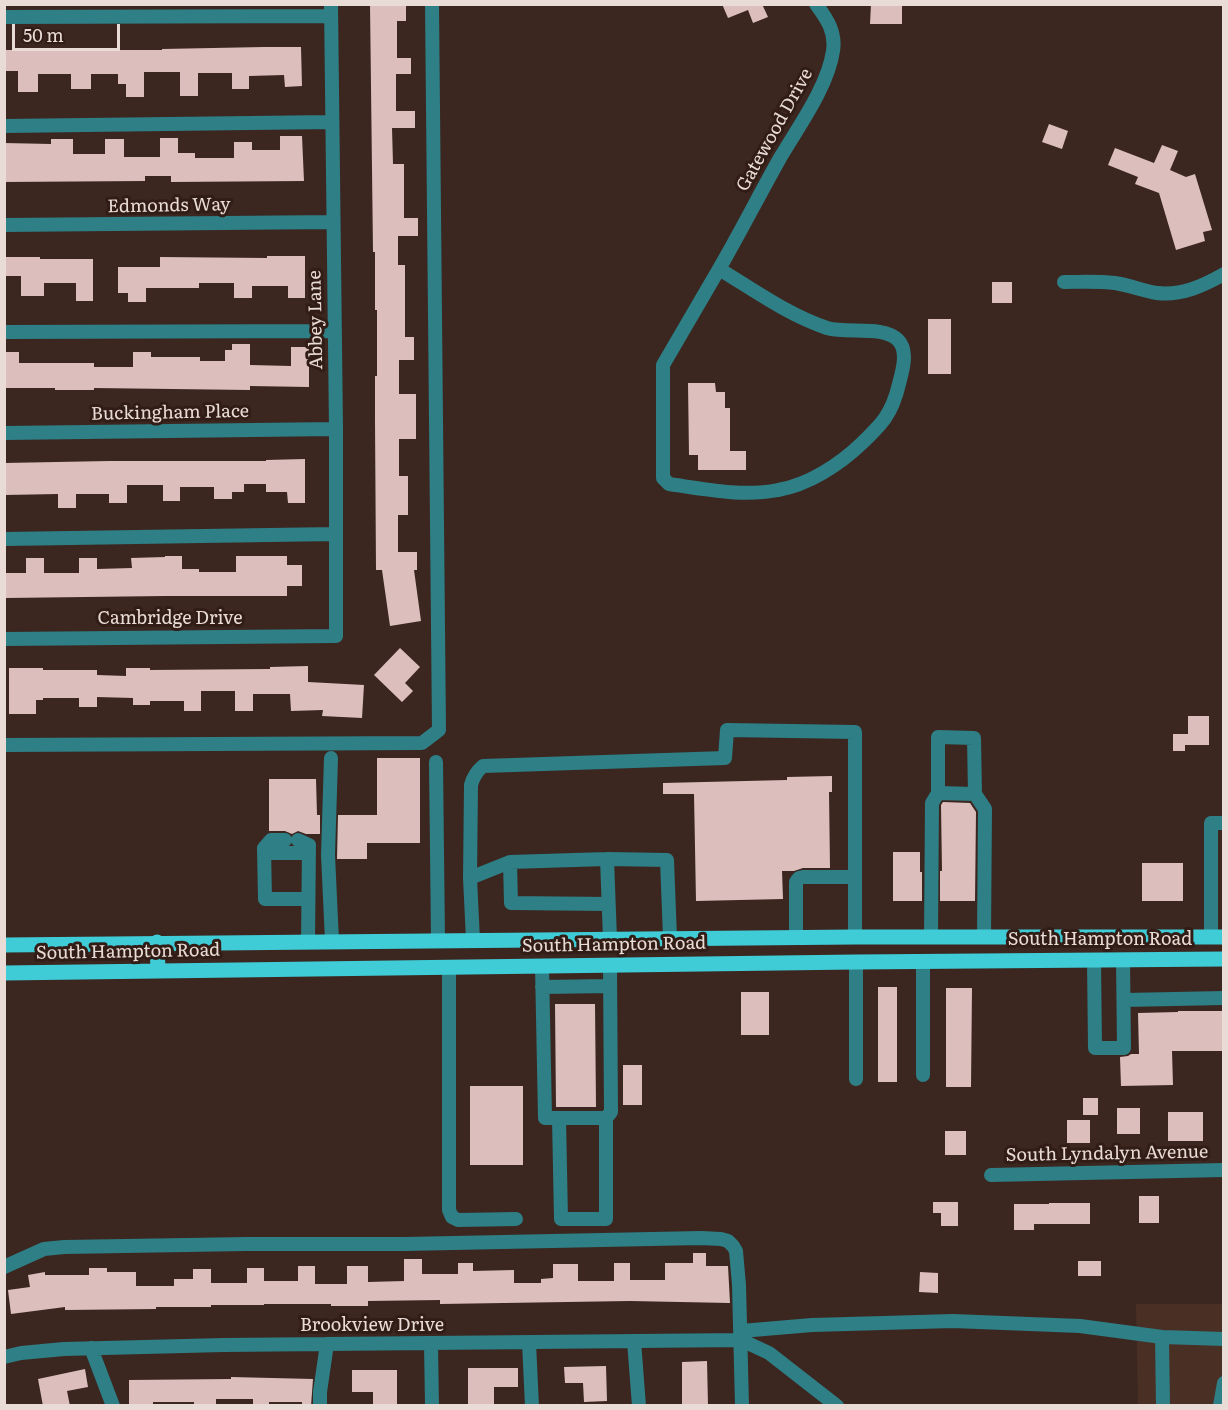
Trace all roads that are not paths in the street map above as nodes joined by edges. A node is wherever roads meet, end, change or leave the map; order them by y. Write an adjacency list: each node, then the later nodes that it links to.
1 (432, 4): 20 (street)
2 (816, 4): 9 (street, Gatewood Drive)
3 (331, 10): 4 (street); 5 (street, Abbey Lane)
4 (4, 17)
5 (332, 123): 6 (street); 7 (street, Abbey Lane)
6 (4, 126)
7 (333, 222): 8 (street, Edmonds Way); 12 (street, Abbey Lane)
8 (4, 225)
9 (719, 269): 9 (street, Gatewood Drive)
10 (1224, 274): 11 (street)
11 (1064, 282)
12 (334, 331): 13 (street); 14 (street, Abbey Lane)
13 (4, 332)
14 (336, 429): 15 (street, Buckingham Place); 16 (street, Abbey Lane)
15 (4, 433)
16 (336, 534): 17 (street); 18 (street, Abbey Lane)
17 (4, 540)
18 (336, 636): 19 (street, Cambridge Drive)
19 (4, 639)
20 (4, 746)
21 (331, 758): 44 (street)
22 (436, 762): 41 (street)
23 (938, 793): 24 (street); 24 (street); 35 (street)
24 (975, 794): 36 (street)
25 (1224, 823): 37 (street)
26 (264, 853): 27 (street); 27 (street); 32 (street)
27 (308, 853): 32 (street)
28 (607, 859): 29 (street); 33 (street); 38 (street)
29 (510, 862): 31 (street); 33 (street)
30 (855, 876): 31 (street); 34 (street); 39 (street)
31 (470, 878): 42 (street)
32 (308, 899): 43 (street)
33 (608, 904): 40 (street)
34 (855, 937): 35 (main road, South Hampton Road); 39 (main road, South Hampton Road); 52 (main road)
35 (931, 937): 36 (main road, South Hampton Road)
36 (984, 937): 37 (main road, South Hampton Road); 51 (main road)
37 (1217, 937)
38 (670, 938): 39 (main road, South Hampton Road); 40 (main road, South Hampton Road)
39 (796, 938)
40 (609, 939): 42 (main road, South Hampton Road); 53 (main road)
41 (438, 940): 42 (main road, South Hampton Road); 44 (main road, South Hampton Road)
42 (473, 940): 56 (main road)
43 (308, 941): 44 (main road, South Hampton Road); 45 (main road, South Hampton Road)
44 (332, 941)
45 (157, 942): 46 (main road, South Hampton Road); 57 (main road)
46 (4, 945)
47 (1224, 959): 49 (main road, South Hampton Road)
48 (1094, 960): 49 (main road, South Hampton Road); 51 (main road, South Hampton Road); 62 (street)
49 (1123, 960): 62 (street)
50 (924, 961): 51 (main road, South Hampton Road); 52 (main road, South Hampton Road); 63 (street)
51 (984, 961)
52 (856, 962): 53 (main road, South Hampton Road); 64 (street)
53 (610, 965): 54 (main road, South Hampton Road); 59 (street)
54 (542, 966): 56 (main road, South Hampton Road); 60 (street)
55 (449, 967): 56 (main road, South Hampton Road); 57 (main road, South Hampton Road); 69 (street)
56 (473, 967)
57 (158, 971): 58 (main road, South Hampton Road)
58 (4, 972)
59 (610, 986): 60 (street); 66 (street)
60 (542, 987): 65 (street)
61 (1224, 998): 62 (street)
62 (1124, 1000)
63 (923, 1075)
64 (856, 1079)
65 (559, 1118): 66 (street); 66 (street)
66 (606, 1119)
67 (1224, 1170): 68 (street, South Lyndalyn Avenue)
68 (991, 1175)
69 (516, 1219)
70 (4, 1267): 71 (street)
71 (741, 1335): 72 (street, Brookview Drive); 74 (street, Brookview Drive); 86 (street); 87 (street)
72 (1162, 1337): 73 (street, Brookview Drive); 88 (street)
73 (1224, 1339)
74 (634, 1341): 75 (street, Brookview Drive); 85 (street)
75 (529, 1343): 77 (street, Brookview Drive); 84 (street)
76 (327, 1344): 77 (street, Brookview Drive); 78 (street, Brookview Drive); 82 (street)
77 (431, 1344): 83 (street)
78 (91, 1348): 79 (street, Brookview Drive); 81 (street)
79 (4, 1357)
80 (1224, 1383): 89 (street)
81 (113, 1406)
82 (320, 1406)
83 (432, 1406)
84 (532, 1406)
85 (639, 1406)
86 (742, 1406)
87 (837, 1406)
88 (1164, 1406)
89 (1220, 1406)

